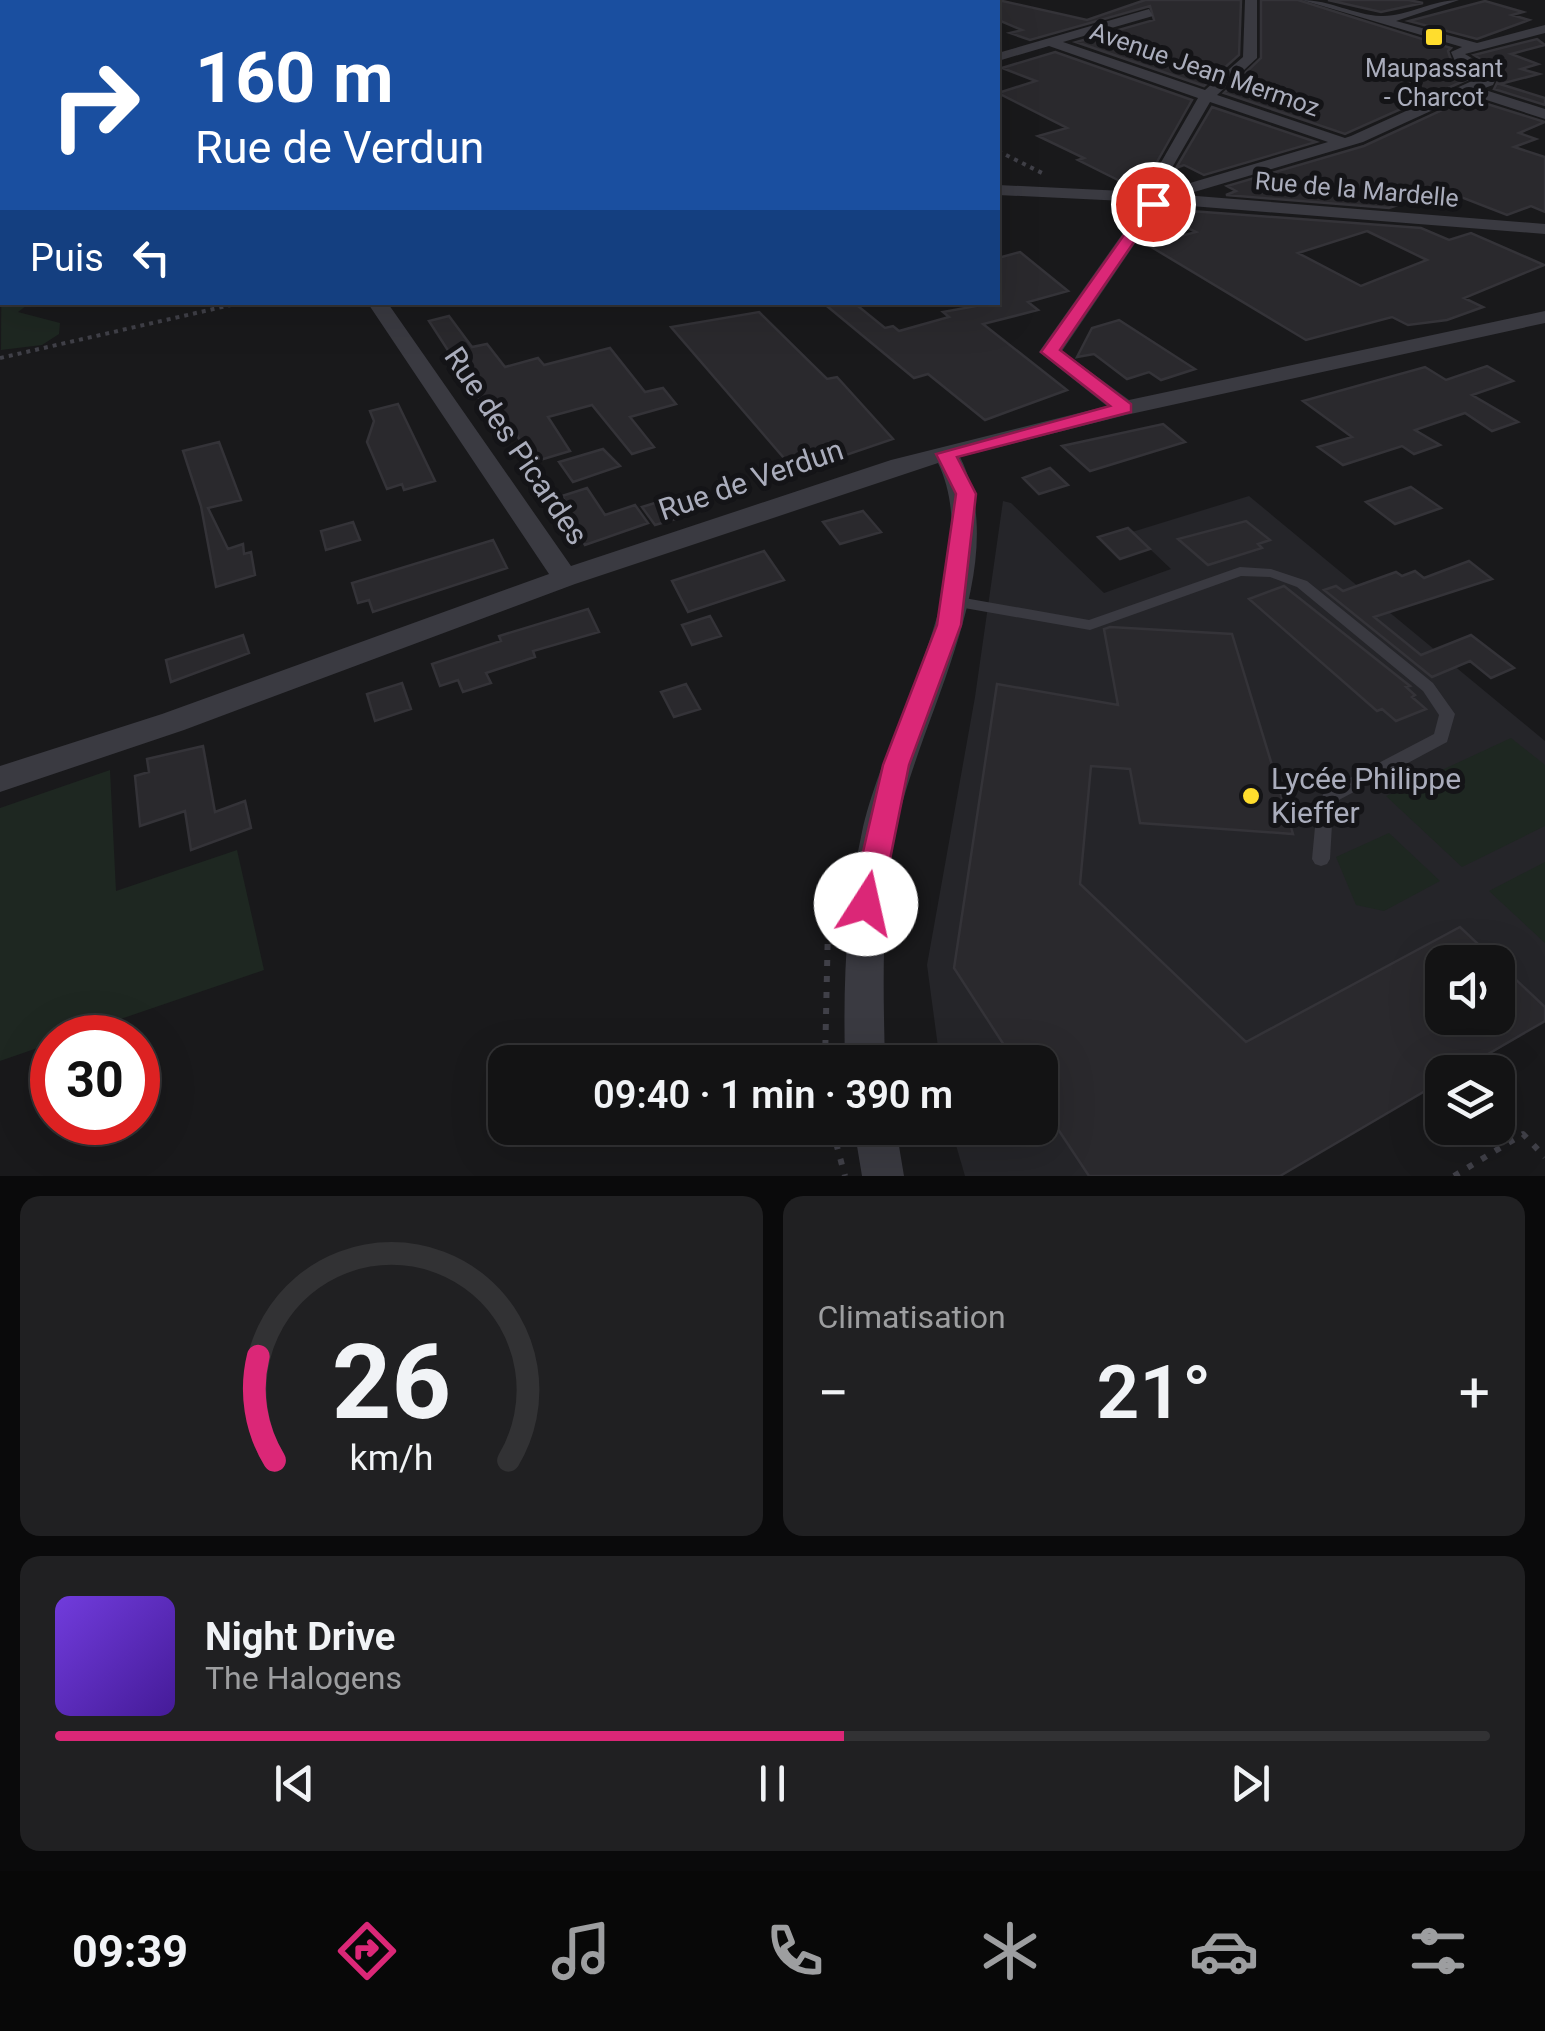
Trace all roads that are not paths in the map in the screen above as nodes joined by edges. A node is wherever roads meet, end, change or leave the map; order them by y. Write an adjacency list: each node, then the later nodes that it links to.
1 (1251, 0): 13 (street)
2 (1308, 0): 5 (street)
3 (1452, 0): 5 (street)
4 (1150, 13): 8 (street)
5 (1382, 21): 10 (street)
6 (1545, 29): 7 (street)
7 (1516, 37): 9 (street); 10 (street)
8 (1052, 43): 11 (street); 13 (street, Avenue Jean Mermoz)
9 (1545, 46)
10 (1477, 47): 12 (street)
11 (1000, 56)
12 (1469, 90): 14 (street); 15 (street)
13 (1206, 97): 15 (street, Avenue Jean Mermoz); 17 (street)
14 (1545, 114)
15 (1342, 142): 17 (street)
16 (1000, 190): 17 (street, Rue de la Mardelle)
17 (1164, 198): 18 (street, Rue de la Mardelle); 21 (street)
18 (1545, 230)
19 (379, 305): 23 (street, Rue des Picardes)
20 (1545, 317): 21 (street, Rue de Verdun)
21 (1124, 408): 22 (street, Rue de Verdun)
22 (946, 454): 23 (street, Rue de Verdun); 24 (street)
23 (565, 578): 25 (street, Rue de Verdun)
24 (953, 601): 26 (lane); 27 (street)
25 (0, 779)
26 (1321, 859)
27 (865, 1045)
28 (873, 1145): 29 (street)
29 (869, 1175)

